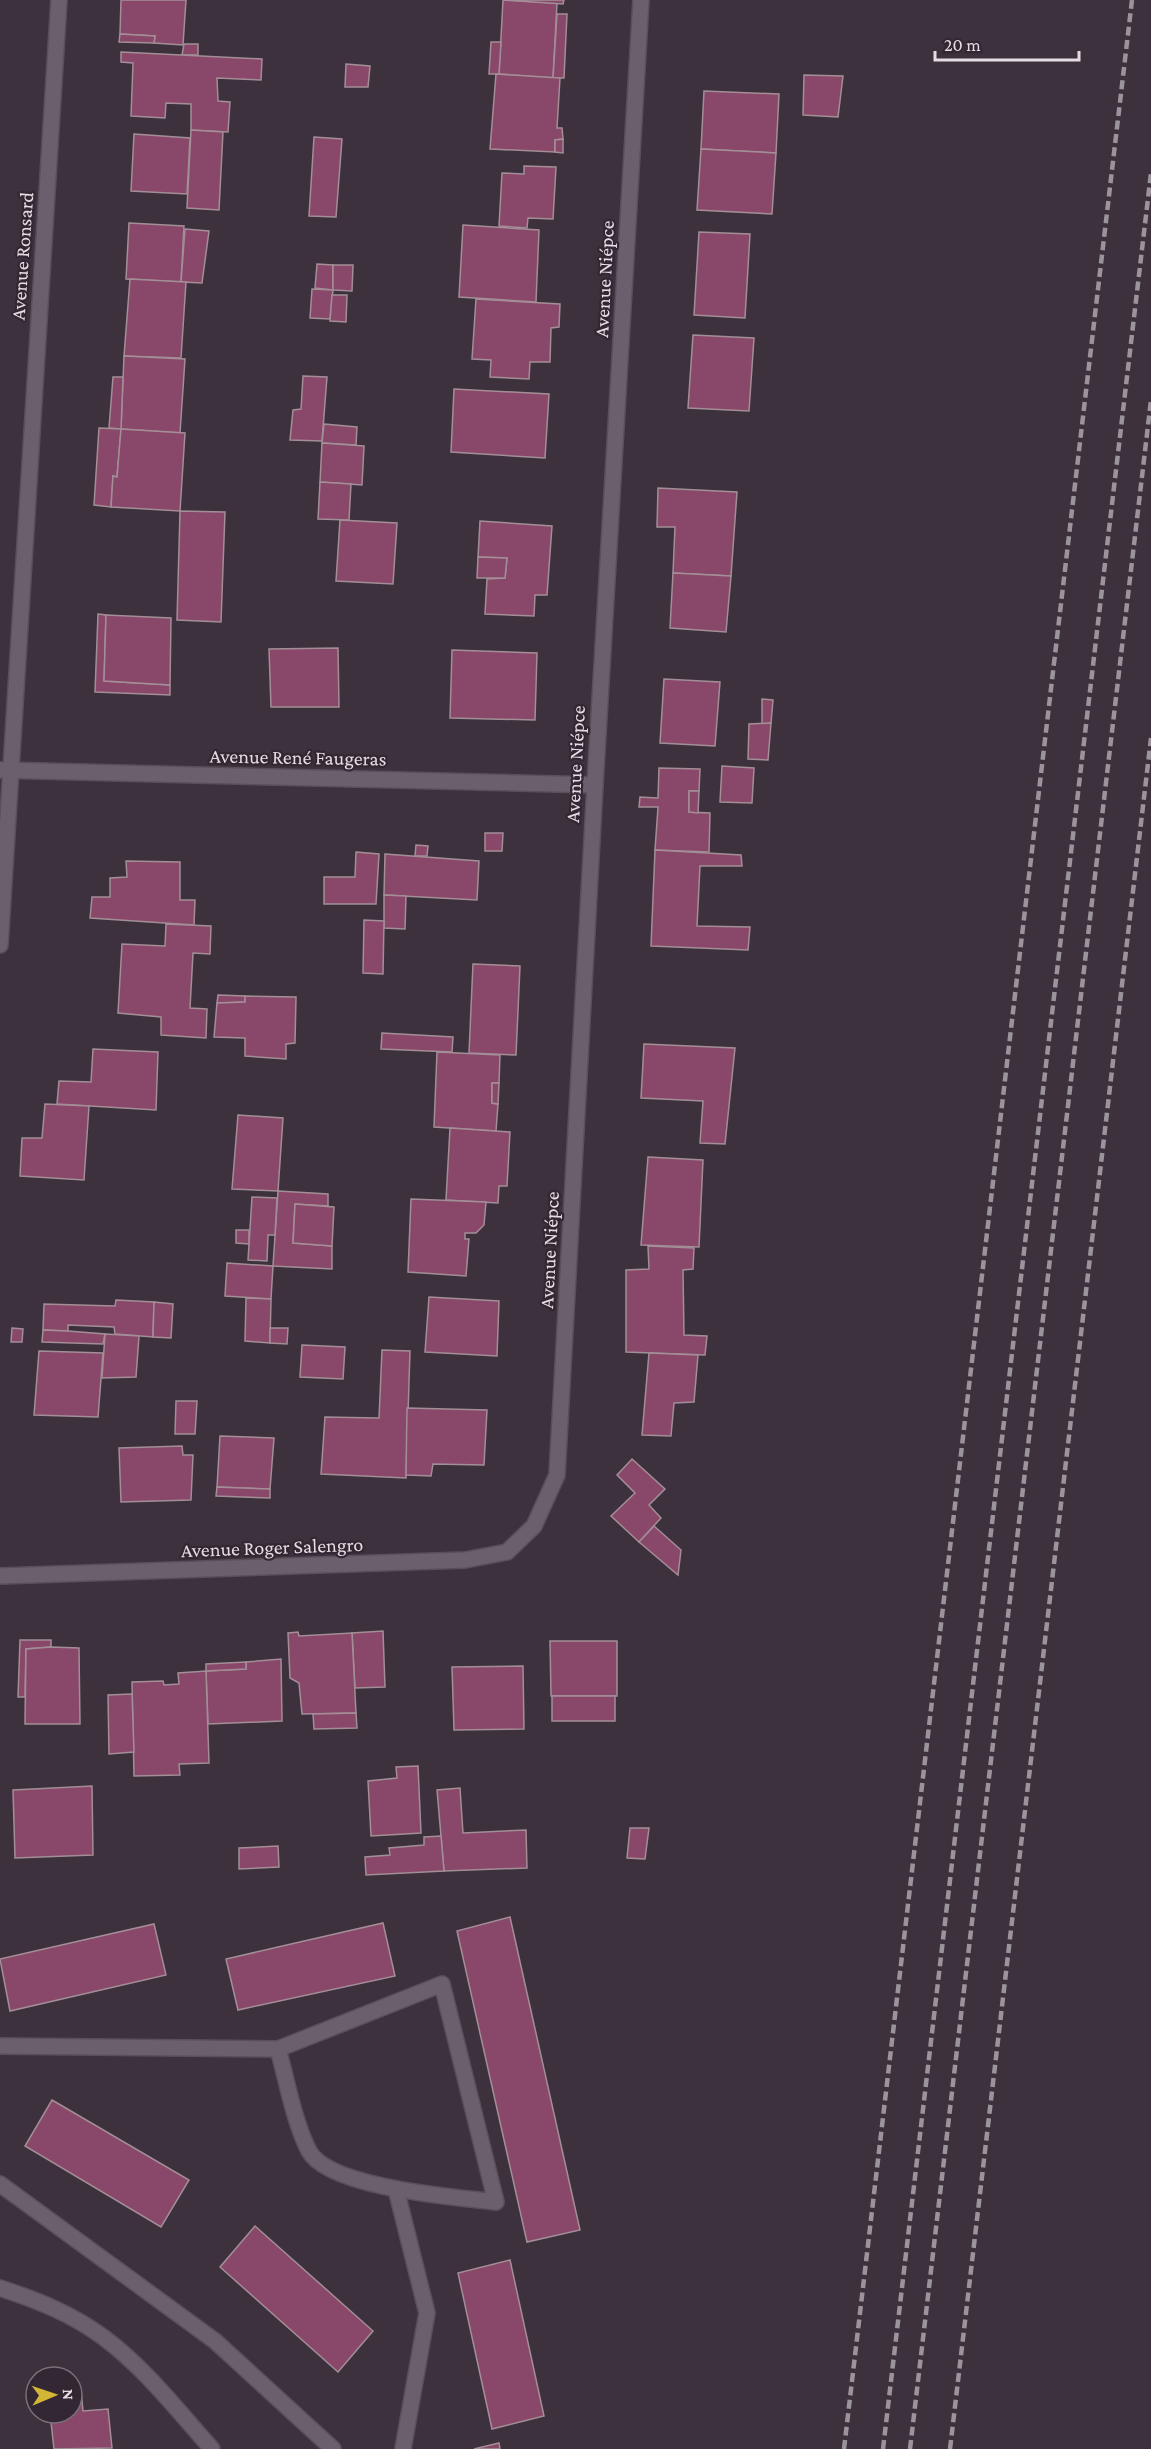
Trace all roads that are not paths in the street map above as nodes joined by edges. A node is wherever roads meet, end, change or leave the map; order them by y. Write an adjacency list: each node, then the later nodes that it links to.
1 (59, 0): 3 (street, Avenue Ronsard)
2 (641, 0): 4 (street, Avenue Niépce)
3 (6, 770): 4 (street, Avenue René Faugeras); 5 (street, Avenue Ronsard)
4 (595, 785): 6 (street, Avenue Niépce)
5 (0, 945)
6 (534, 1526): 7 (street, Avenue Roger Salengro)
7 (0, 1576)
8 (0, 2046): 9 (street)
9 (278, 2049): 11 (street); 11 (street)
10 (0, 2184): 14 (street)
11 (396, 2189): 15 (street)
12 (0, 2288): 13 (street)
13 (212, 2449)
14 (333, 2449)
15 (403, 2449)

